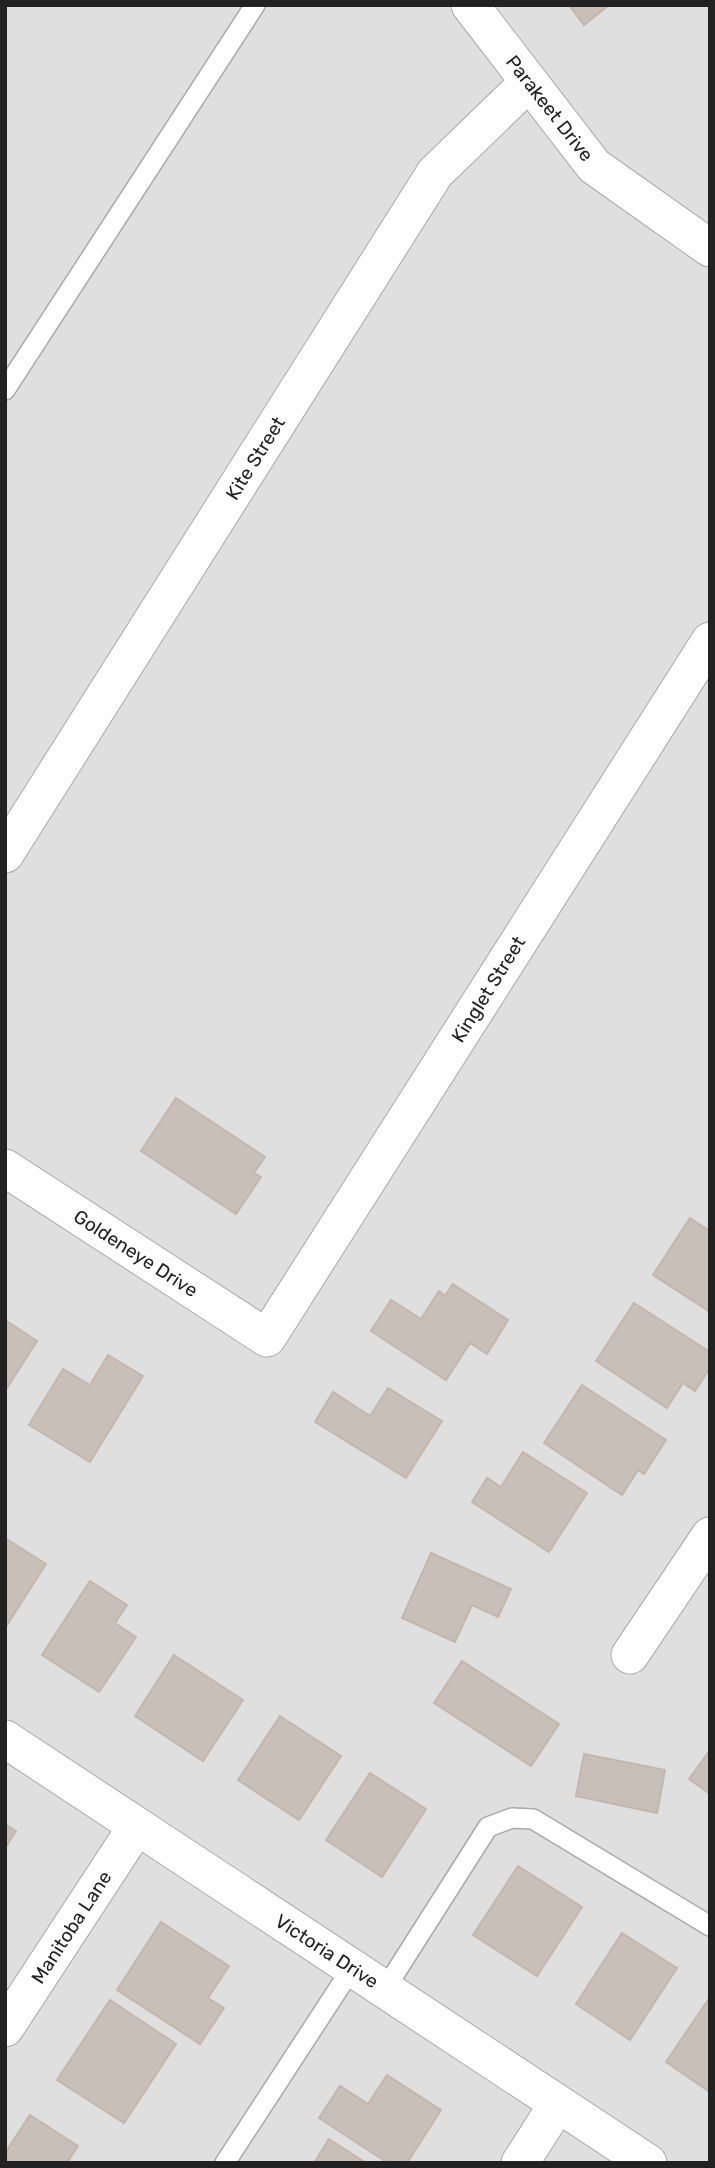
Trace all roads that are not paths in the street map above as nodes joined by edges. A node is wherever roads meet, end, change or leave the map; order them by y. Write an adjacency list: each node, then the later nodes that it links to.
1 (255, 5): 5 (lane)
2 (470, 5): 3 (street, Parakeet Drive)
3 (529, 82): 4 (street, Parakeet Drive); 7 (street, Kite Street)
4 (710, 248)
5 (5, 390)
6 (710, 641): 9 (street, Kinglet Street)
7 (5, 854)
8 (5, 1168): 9 (street, Goldeneye Drive)
9 (267, 1338)
10 (710, 1536): 11 (street)
11 (630, 1655)
12 (5, 1739): 13 (street, Victoria Drive)
13 (137, 1826): 15 (street, Victoria Drive); 17 (street, Manitoba Lane)
14 (710, 1926): 16 (lane)
15 (352, 1968): 16 (street, Victoria Drive); 19 (lane)
16 (385, 1989): 18 (street, Victoria Drive)
17 (5, 2028)
18 (557, 2105): 20 (street); 21 (street, Victoria Drive)
19 (225, 2163)
20 (520, 2163)
21 (648, 2163)

